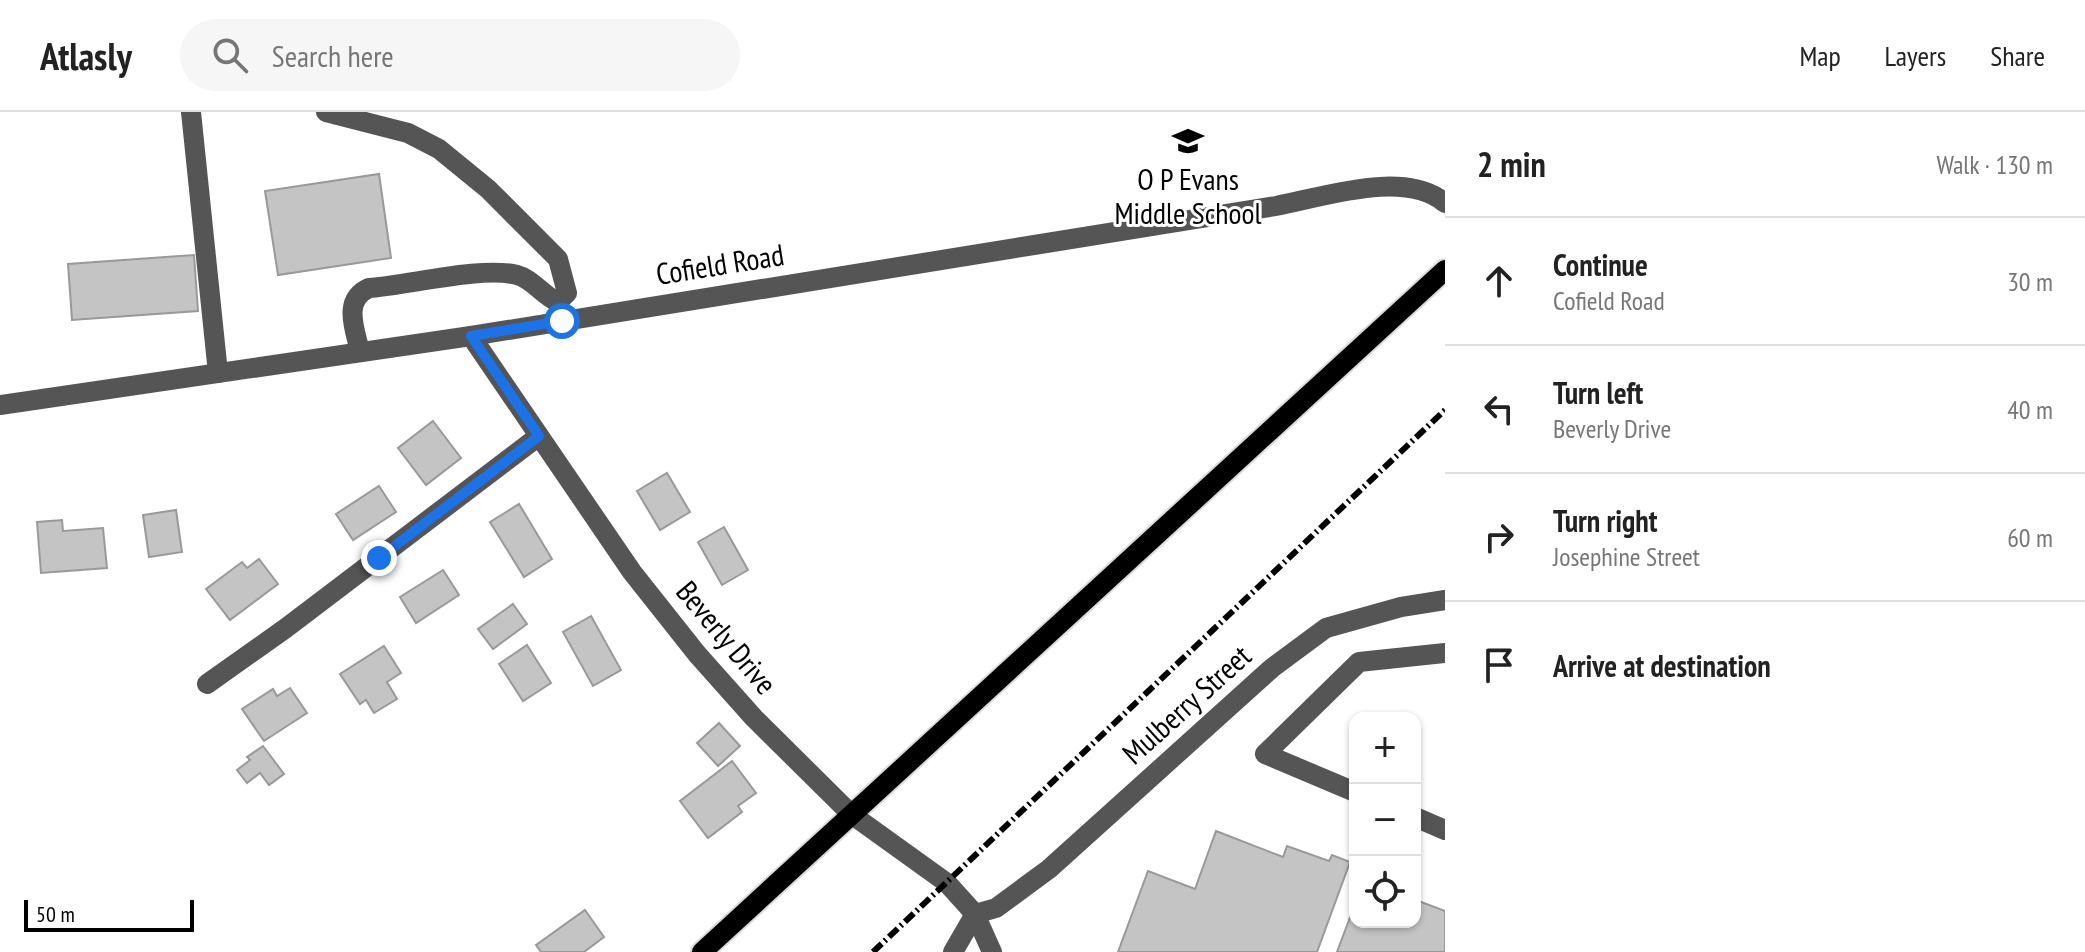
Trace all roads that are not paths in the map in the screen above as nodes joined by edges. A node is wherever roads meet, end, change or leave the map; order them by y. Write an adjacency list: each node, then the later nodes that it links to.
1 (191, 112): 8 (street)
2 (326, 112): 5 (street)
3 (1445, 203): 5 (street, Cofield Road)
4 (1445, 270): 15 (main road)
5 (560, 311): 6 (street, Cofield Road); 7 (street)
6 (471, 336): 7 (street, Cofield Road); 10 (street, Beverly Drive)
7 (360, 352): 8 (street, Cofield Road)
8 (218, 373): 9 (street, Cofield Road)
9 (0, 405)
10 (539, 436): 13 (street); 15 (street, Beverly Drive)
11 (1445, 600): 18 (street, Mulberry Street)
12 (1445, 653): 14 (street)
13 (207, 684)
14 (1349, 789)
15 (851, 814): 18 (street, Beverly Drive); 19 (main road)
16 (1421, 820): 17 (street)
17 (1445, 830)
18 (975, 914): 20 (street); 21 (street, Beverly Drive)
19 (702, 952)
20 (953, 952)
21 (992, 952)

